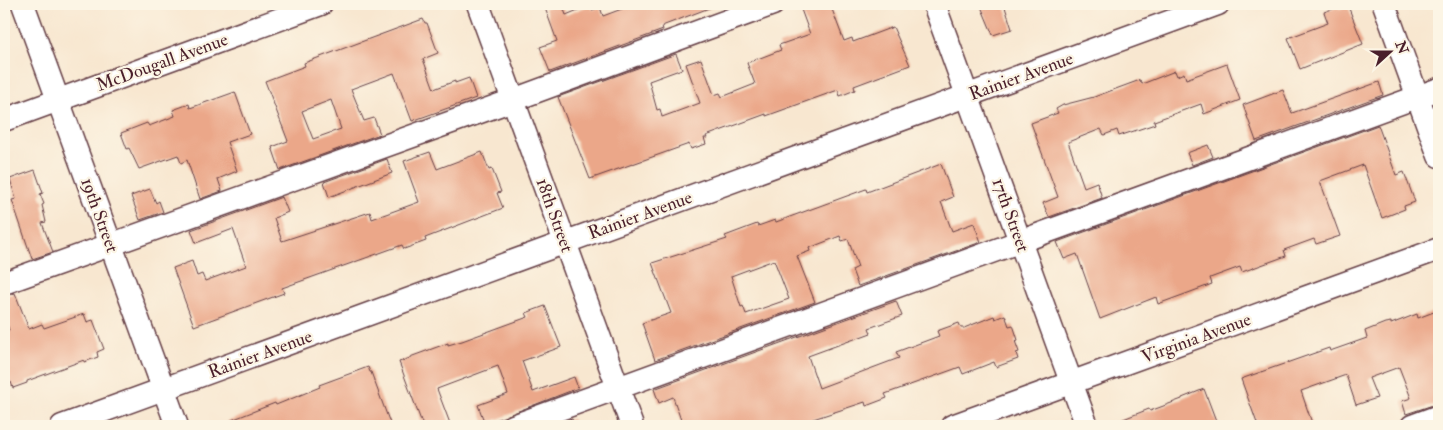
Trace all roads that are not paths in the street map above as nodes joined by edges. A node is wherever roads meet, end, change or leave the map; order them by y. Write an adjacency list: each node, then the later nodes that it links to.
1 (23, 4): 11 (street, 19th Street)
2 (321, 4): 11 (street, McDougall Avenue)
3 (478, 4): 12 (street, 18th Street)
4 (773, 4): 12 (street)
5 (934, 4): 9 (street, 17th Street)
6 (1218, 4): 9 (street, Rainier Avenue)
7 (1384, 4): 10 (street)
8 (1439, 89): 10 (street)
9 (967, 96): 15 (street, 17th Street); 16 (street, Rainier Avenue)
10 (1418, 97): 14 (street); 15 (street)
11 (58, 100): 13 (street, McDougall Avenue); 17 (street, 19th Street)
12 (513, 100): 16 (street, 18th Street); 17 (street)
13 (4, 120)
14 (1439, 156)
15 (1021, 241): 20 (street, 17th Street); 21 (street)
16 (565, 242): 21 (street, 18th Street); 22 (street, Rainier Avenue)
17 (111, 244): 19 (street); 22 (street, 19th Street)
18 (1439, 249): 20 (street, Virginia Avenue)
19 (4, 283)
20 (1072, 383): 28 (street, Virginia Avenue); 29 (street, 17th Street)
21 (618, 388): 26 (street); 27 (street, 18th Street)
22 (163, 389): 24 (street, Rainier Avenue); 25 (street, 19th Street)
23 (1439, 416): 30 (street)
24 (62, 426)
25 (177, 426)
26 (513, 426)
27 (632, 426)
28 (952, 426)
29 (1087, 426)
30 (1412, 426)

